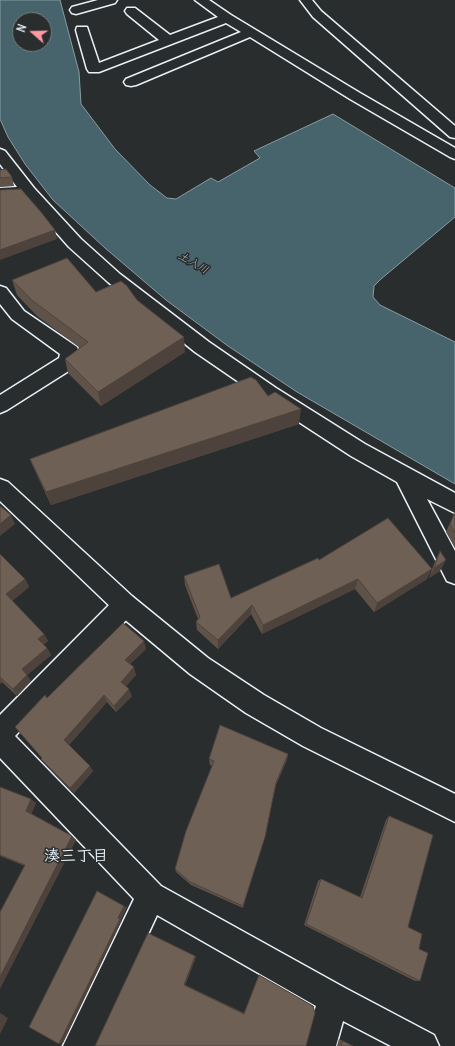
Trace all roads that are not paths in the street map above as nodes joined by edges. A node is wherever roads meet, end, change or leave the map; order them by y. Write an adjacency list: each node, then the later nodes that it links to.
1 (112, 0): 4 (street)
2 (201, 0): 6 (street)
3 (306, 0): 11 (street)
4 (76, 10)
5 (131, 11): 9 (street)
6 (227, 18): 8 (street); 9 (street)
7 (82, 30): 9 (street)
8 (252, 32): 10 (street); 13 (street)
9 (169, 41)
10 (131, 82)
11 (455, 134)
12 (0, 154): 14 (street)
13 (455, 154)
14 (28, 191): 15 (street); 18 (street)
15 (0, 193)
16 (0, 292): 17 (street)
17 (0, 405)
18 (404, 475): 20 (street); 21 (street)
19 (0, 488): 22 (street)
20 (455, 504)
21 (455, 574)
22 (125, 605): 23 (street); 25 (street)
23 (0, 733)
24 (0, 739): 26 (street)
25 (455, 808)
26 (151, 896): 27 (street); 28 (street)
27 (334, 999): 29 (street); 30 (street)
28 (79, 1046)
29 (320, 1046)
30 (423, 1046)

